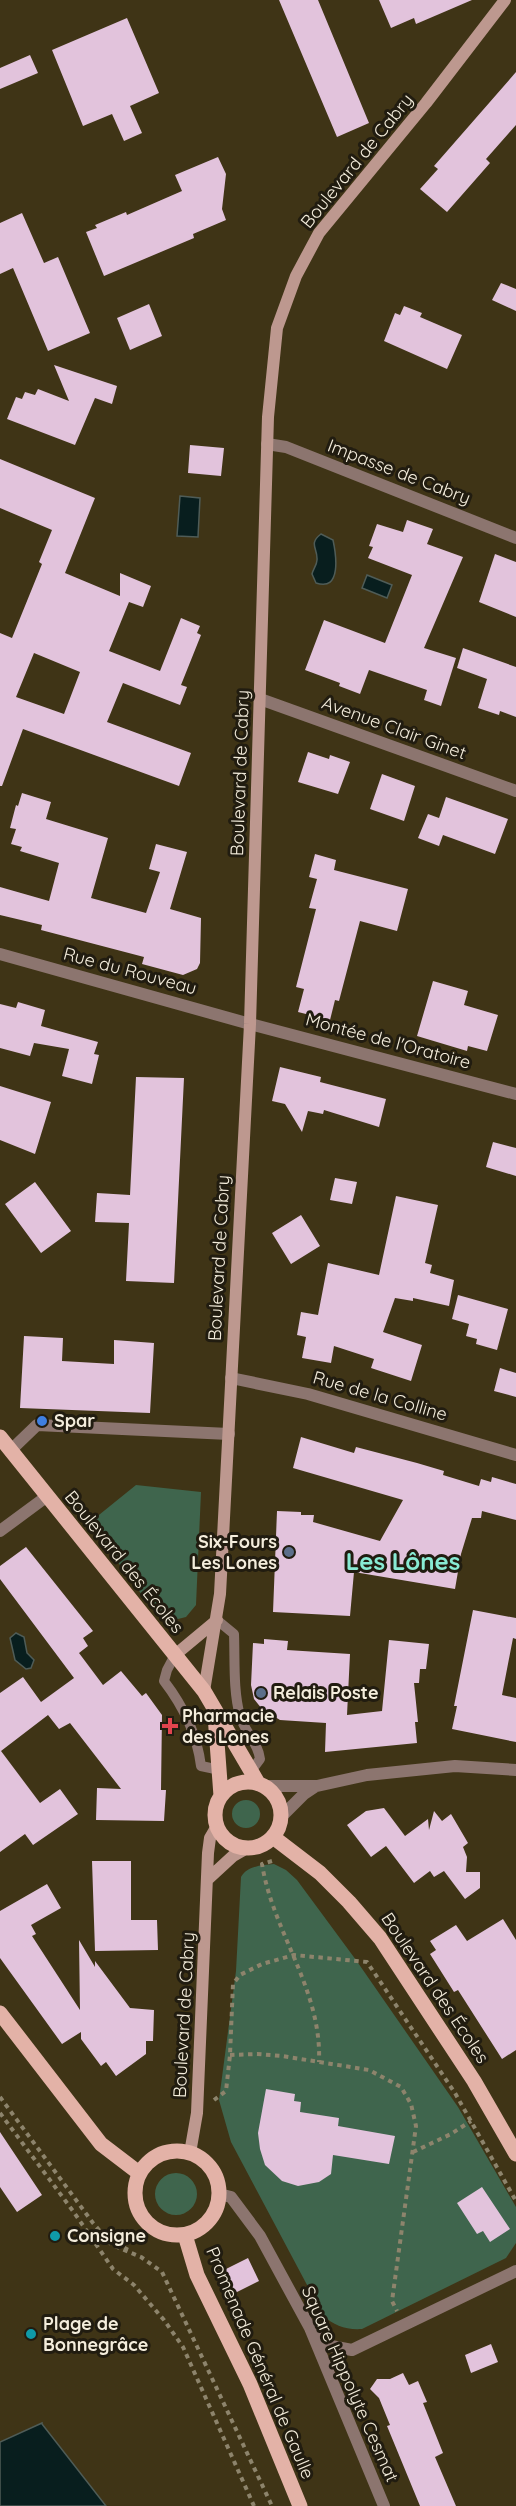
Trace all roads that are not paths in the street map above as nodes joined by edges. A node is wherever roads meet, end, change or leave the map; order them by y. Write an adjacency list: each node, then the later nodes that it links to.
1 (505, 0): 2 (street, Boulevard de Cabry)
2 (267, 444): 3 (street, Impasse de Cabry); 4 (street, Boulevard de Cabry)
3 (516, 538)
4 (260, 699): 5 (street, Avenue Clair Ginet); 7 (street, Boulevard de Cabry)
5 (516, 791)
6 (0, 954): 7 (street, Rue du Rouveau)
7 (250, 1024): 8 (street, Montée de l'Oratoire); 9 (street, Boulevard de Cabry)
8 (516, 1094)
9 (231, 1378): 10 (street, Boulevard de Cabry); 13 (street, Rue de la Colline)
10 (229, 1434): 12 (street); 16 (street, Boulevard de Cabry)
11 (0, 1437): 12 (main road, Boulevard des Écoles)
12 (10, 1451): 14 (main road, Boulevard des Écoles)
13 (516, 1455)
14 (46, 1497): 15 (street); 17 (main road, Boulevard des Écoles)
15 (0, 1531)
16 (217, 1620): 17 (street); 18 (street, Boulevard de Cabry); 22 (lane)
17 (175, 1655): 18 (main road, Boulevard des Écoles); 20 (lane)
18 (204, 1691): 19 (main road, Boulevard des Écoles)
19 (215, 1712): 20 (main road, Boulevard des Écoles); 22 (main road, Boulevard des Écoles)
20 (220, 1770): 24 (main road, Boulevard des Écoles)
21 (516, 1770): 23 (street)
22 (258, 1780): 23 (street); 24 (main road); 25 (main road)
23 (317, 1786): 25 (street)
24 (221, 1796): 26 (main road)
25 (281, 1817): 27 (main road)
26 (217, 1826): 28 (main road); 29 (street, Boulevard de Cabry)
27 (273, 1837): 28 (main road); 32 (main road, Boulevard des Écoles)
28 (247, 1848): 29 (street)
29 (208, 1879): 31 (street, Boulevard de Cabry)
30 (0, 2013): 33 (main road)
31 (190, 2153): 33 (main road); 34 (main road)
32 (516, 2154)
33 (139, 2173): 35 (main road)
34 (219, 2194): 35 (main road); 37 (street, Square Hippolyte Cesmat)
35 (185, 2235): 38 (main road, Promenade Général de Gaulle)
36 (516, 2271): 37 (street)
37 (310, 2328): 39 (street, Square Hippolyte Cesmat)
38 (300, 2506)
39 (384, 2506)

